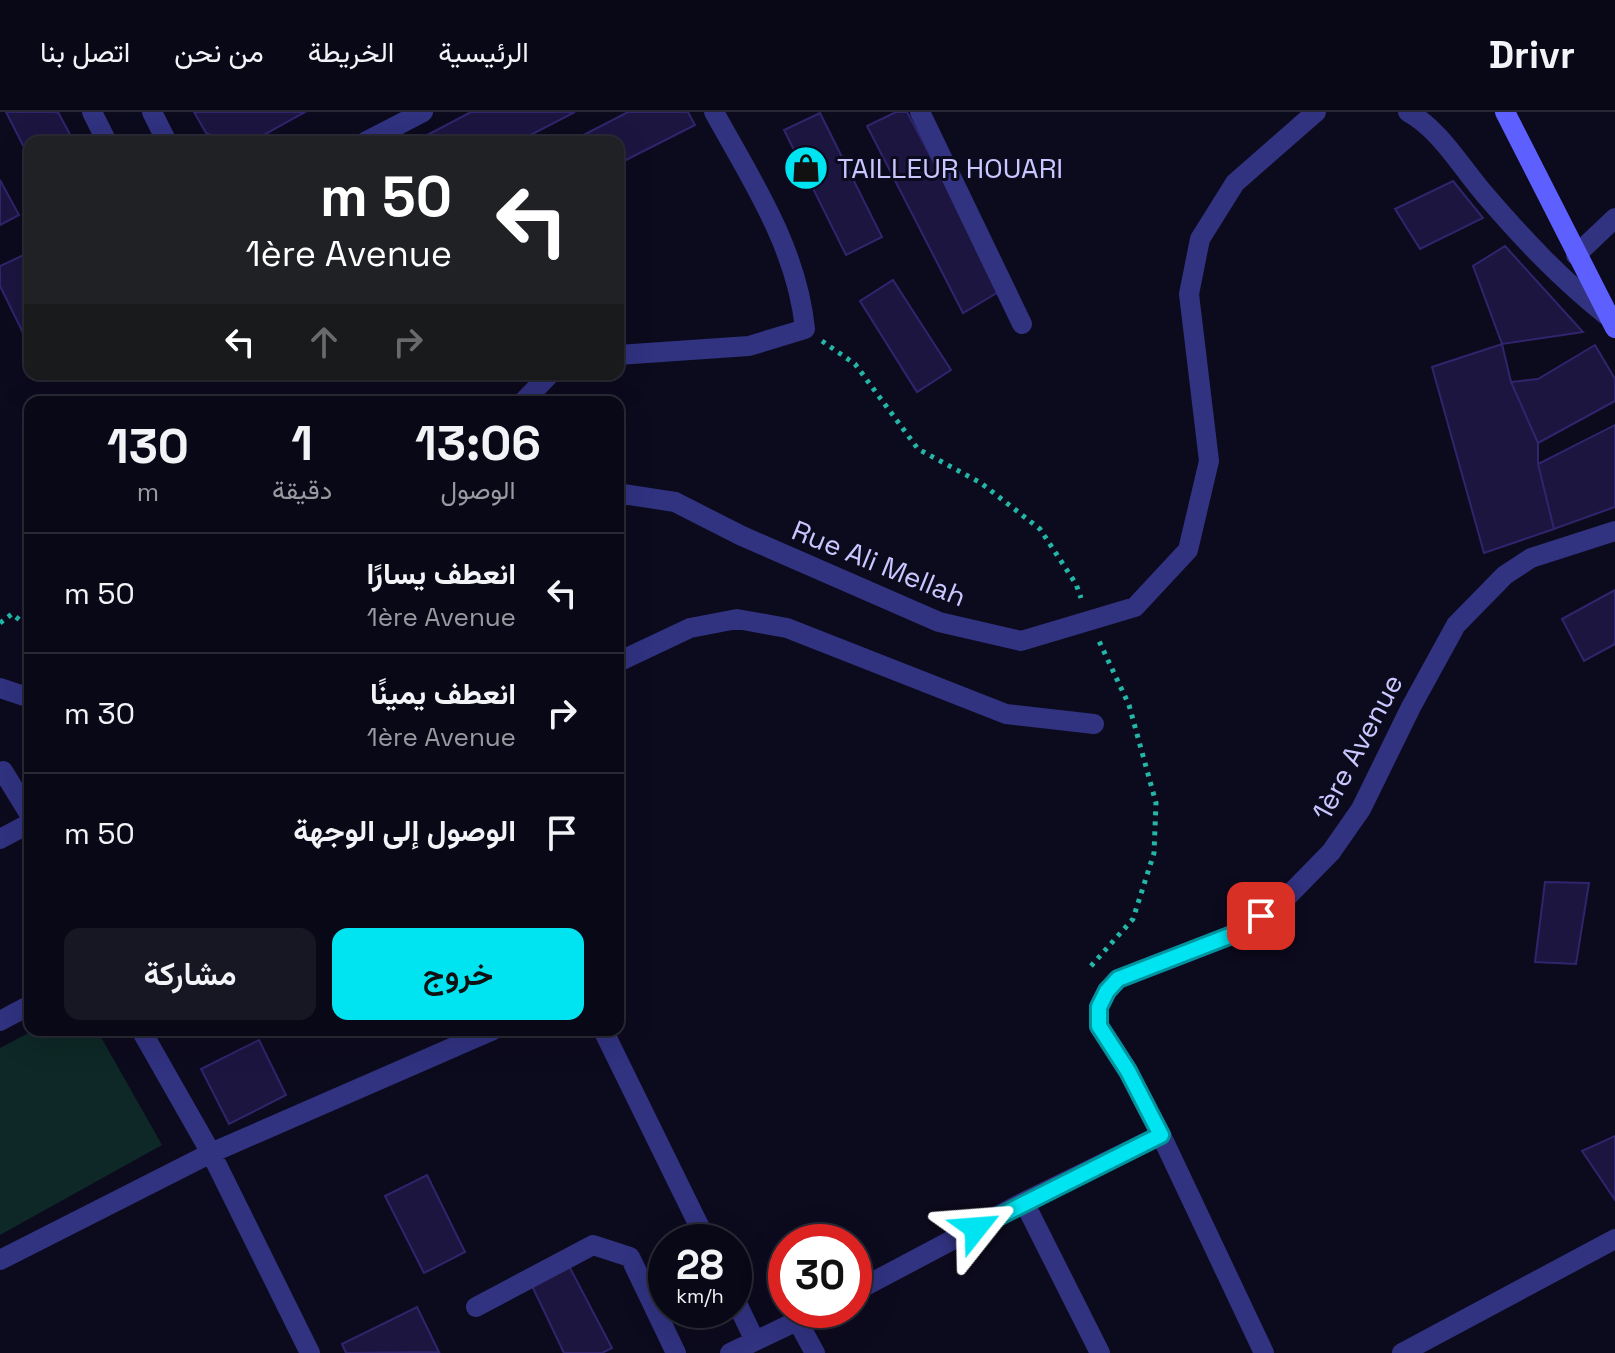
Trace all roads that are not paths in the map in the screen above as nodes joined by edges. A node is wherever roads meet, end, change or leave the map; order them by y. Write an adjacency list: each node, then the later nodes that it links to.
1 (92, 112): 9 (street)
2 (152, 112): 10 (street)
3 (423, 112): 11 (street)
4 (714, 112): 16 (street)
5 (920, 112): 15 (street)
6 (1316, 112): 19 (street, Rue Ali Mellah)
7 (1408, 112): 14 (street)
8 (1505, 112): 13 (main road)
9 (104, 136)
10 (164, 136)
11 (377, 136)
12 (1615, 218): 13 (street)
13 (1576, 255): 14 (main road)
14 (1610, 322)
15 (1022, 324)
16 (624, 355)
17 (544, 380): 18 (street)
18 (529, 396)
19 (624, 494)
20 (1615, 531): 34 (street, 1ère Avenue)
21 (624, 659): 24 (street)
22 (0, 688): 23 (street)
23 (24, 696)
24 (1094, 724)
25 (3, 771): 26 (street)
26 (24, 805)
27 (24, 826): 28 (street)
28 (0, 839)
29 (24, 1008): 30 (street)
30 (0, 1021)
31 (144, 1036): 35 (street)
32 (479, 1036): 35 (street)
33 (606, 1036): 37 (street)
34 (1161, 1135): 36 (street); 51 (street, 1ère Avenue)
35 (211, 1153): 39 (street); 46 (street)
36 (1024, 1202): 40 (street); 50 (street)
37 (698, 1224)
38 (1615, 1239): 52 (street)
39 (0, 1260)
40 (872, 1282)
41 (476, 1307): 47 (street)
42 (749, 1328): 45 (street)
43 (784, 1328): 45 (street)
44 (801, 1328): 49 (street)
45 (755, 1341): 48 (street)
46 (310, 1353)
47 (676, 1353)
48 (730, 1353)
49 (815, 1353)
50 (1100, 1353)
51 (1264, 1353)
52 (1402, 1353)

